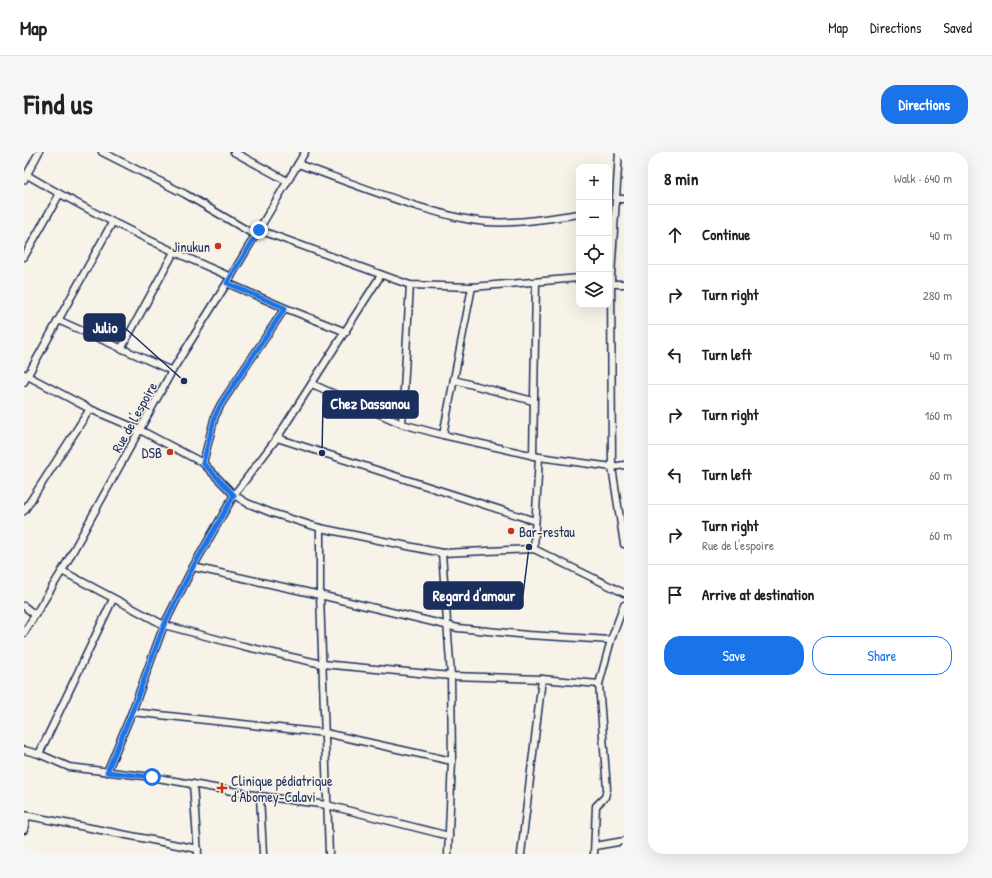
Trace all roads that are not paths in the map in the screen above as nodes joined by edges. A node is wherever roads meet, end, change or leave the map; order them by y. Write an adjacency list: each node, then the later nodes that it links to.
1 (39, 152): 7 (street)
2 (102, 152): 15 (street)
3 (234, 152): 8 (street)
4 (304, 152): 6 (street, Rue de l'espoire)
5 (620, 152): 10 (street)
6 (298, 164): 8 (street, Rue de l'espoire); 13 (street)
7 (25, 178): 9 (street)
8 (287, 181): 15 (street, Rue de l'espoire)
9 (59, 195): 14 (street); 18 (street)
10 (616, 199): 11 (street); 12 (street)
11 (624, 199)
12 (612, 210)
13 (576, 214)
14 (112, 223): 17 (street); 30 (street)
15 (257, 232): 20 (street); 22 (street, Rue de l'espoire)
16 (611, 236): 19 (street)
17 (174, 252): 22 (street); 32 (street)
18 (24, 257)
19 (610, 272)
20 (382, 275): 26 (street); 31 (street)
21 (576, 278): 23 (street)
22 (229, 280): 28 (street); 33 (street, Rue de l'espoire)
23 (536, 282): 27 (street); 37 (street)
24 (612, 284): 25 (street)
25 (624, 284)
26 (410, 285): 27 (street); 39 (street)
27 (472, 287): 35 (street)
28 (285, 308): 31 (street); 44 (street)
29 (612, 308): 46 (street)
30 (58, 320): 32 (street); 34 (street)
31 (346, 332): 36 (street)
32 (121, 349): 33 (street)
33 (172, 372): 40 (street, Rue de l'espoire)
34 (25, 377): 38 (street)
35 (454, 380): 37 (street); 41 (street)
36 (312, 384): 39 (street); 42 (street)
37 (534, 401): 43 (street)
38 (90, 409): 40 (street); 48 (street)
39 (402, 424): 41 (street)
40 (140, 430): 44 (street); 56 (street, Rue de l'espoire)
41 (443, 435): 43 (street)
42 (277, 438): 47 (street); 49 (street)
43 (536, 457): 46 (street); 49 (street)
44 (203, 463): 47 (street)
45 (624, 465): 46 (street)
46 (612, 467): 50 (street)
47 (234, 495): 51 (street); 55 (street)
48 (24, 511)
49 (535, 521): 53 (street)
50 (622, 527): 52 (street)
51 (320, 528): 54 (street); 58 (street)
52 (624, 544)
53 (534, 549): 54 (street); 57 (street)
54 (442, 553): 64 (street)
55 (193, 567): 58 (street); 63 (street)
56 (62, 571): 59 (street); 62 (street, Rue de l'espoire)
57 (624, 593)
58 (320, 595): 64 (street); 67 (street)
59 (113, 599): 63 (street); 74 (street)
60 (624, 605): 66 (street)
61 (24, 606): 62 (street)
62 (35, 614): 65 (street, Rue de l'espoire)
63 (164, 625): 67 (street); 71 (street)
64 (447, 625): 66 (street); 68 (street)
65 (24, 634)
66 (611, 640): 70 (street)
67 (322, 664): 68 (street); 72 (street)
68 (451, 676): 69 (street); 75 (street)
69 (542, 680): 70 (street); 89 (street)
70 (599, 684): 84 (street)
71 (132, 712): 72 (street); 76 (street)
72 (325, 733): 75 (street); 79 (street)
73 (24, 750): 74 (street)
74 (39, 754): 76 (street)
75 (452, 761): 82 (street)
76 (107, 772): 77 (street)
77 (193, 784): 78 (street); 85 (street)
78 (260, 796): 79 (street); 86 (street)
79 (327, 805): 82 (street); 87 (street)
80 (26, 815): 81 (street); 85 (street)
81 (24, 830)
82 (449, 836): 88 (street)
83 (624, 841): 84 (street)
84 (595, 846): 90 (street)
85 (198, 852)
86 (263, 854)
87 (329, 854)
88 (448, 854)
89 (521, 854)
90 (594, 854)

